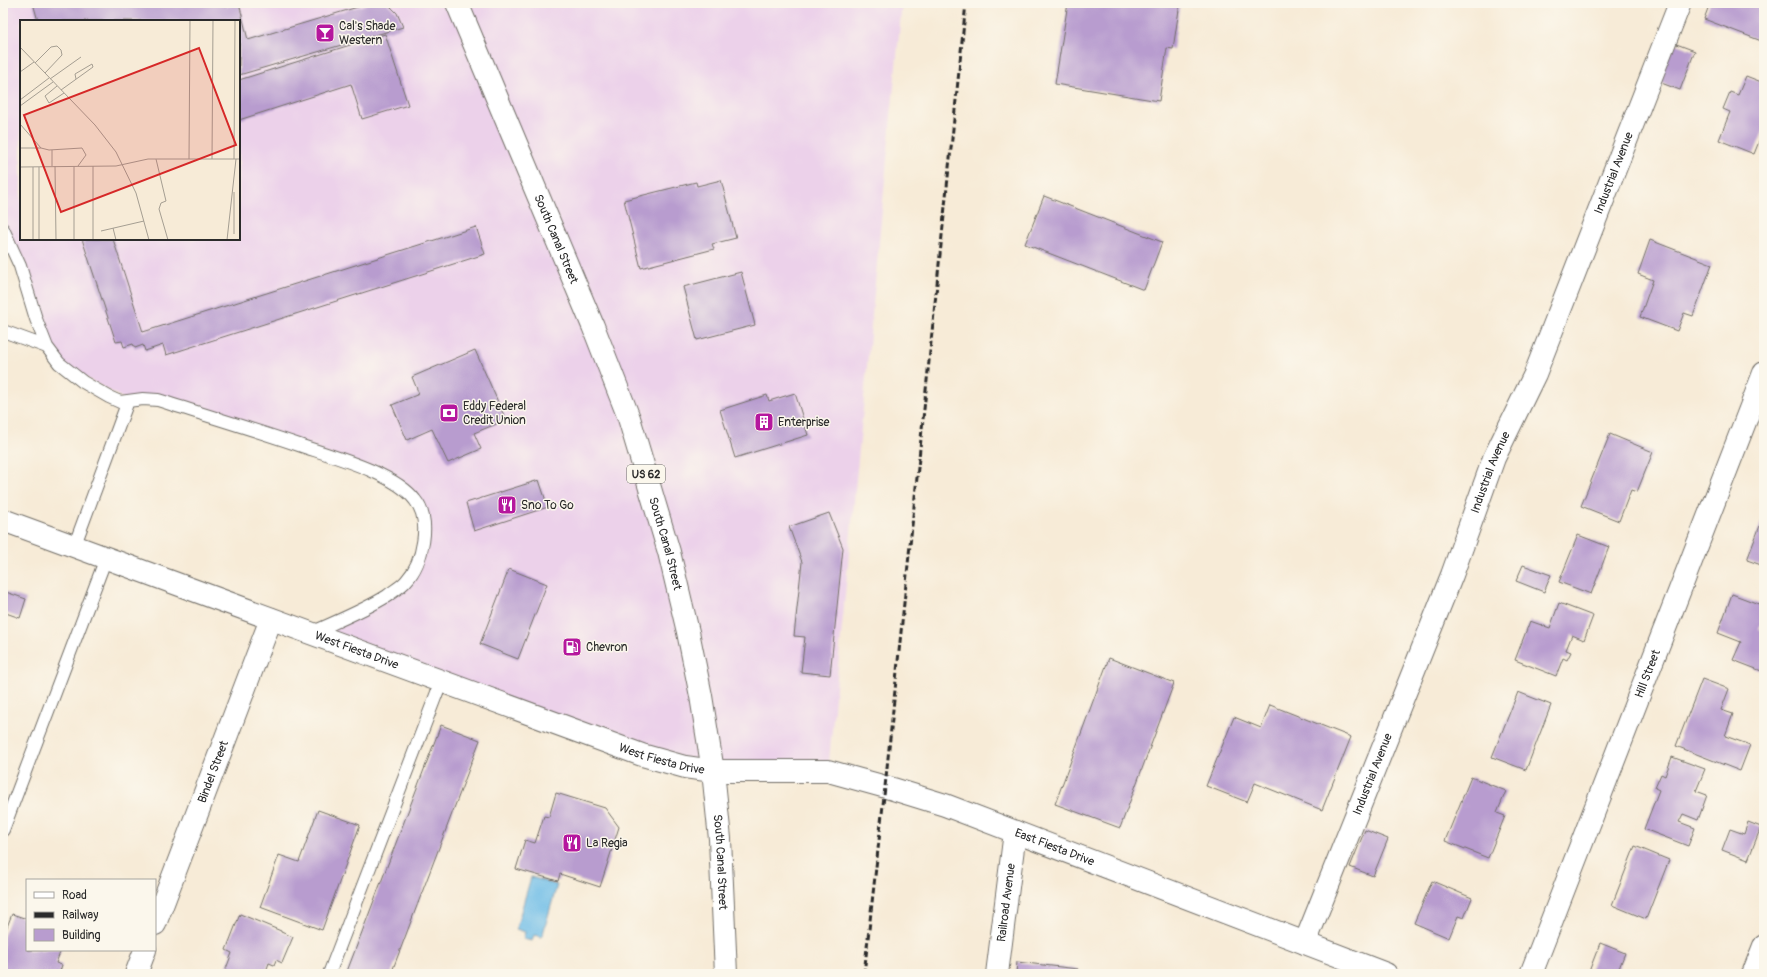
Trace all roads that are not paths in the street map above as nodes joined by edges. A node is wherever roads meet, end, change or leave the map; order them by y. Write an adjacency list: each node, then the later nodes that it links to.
1 (457, 3): 14 (main road, South Canal Street / US 62)
2 (1680, 3): 18 (main road, Industrial Avenue)
3 (3, 229): 5 (lane)
4 (3, 330): 5 (lane)
5 (47, 346): 7 (lane)
6 (1764, 373): 26 (main road, Hill Street)
7 (128, 401): 9 (lane); 12 (lane)
8 (3, 520): 9 (main road, West Fiesta Drive)
9 (74, 547): 10 (main road, West Fiesta Drive)
10 (106, 558): 11 (main road, West Fiesta Drive); 15 (lane)
11 (271, 619): 12 (main road, West Fiesta Drive); 17 (main road, Bindel Street)
12 (311, 633): 13 (main road, West Fiesta Drive)
13 (441, 682): 14 (main road, West Fiesta Drive); 22 (lane)
14 (713, 771): 16 (main road, East Fiesta Drive); 23 (main road, South Canal Street / US 62)
15 (3, 830)
16 (1015, 832): 18 (main road, East Fiesta Drive); 24 (main road, Railroad Avenue)
17 (156, 921)
18 (1305, 943): 25 (main road, East Fiesta Drive)
19 (1764, 946): 27 (main road)
20 (145, 951): 21 (main road)
21 (136, 974)
22 (329, 974)
23 (726, 974)
24 (997, 974)
25 (1386, 974)
26 (1531, 974)
27 (1753, 974)

